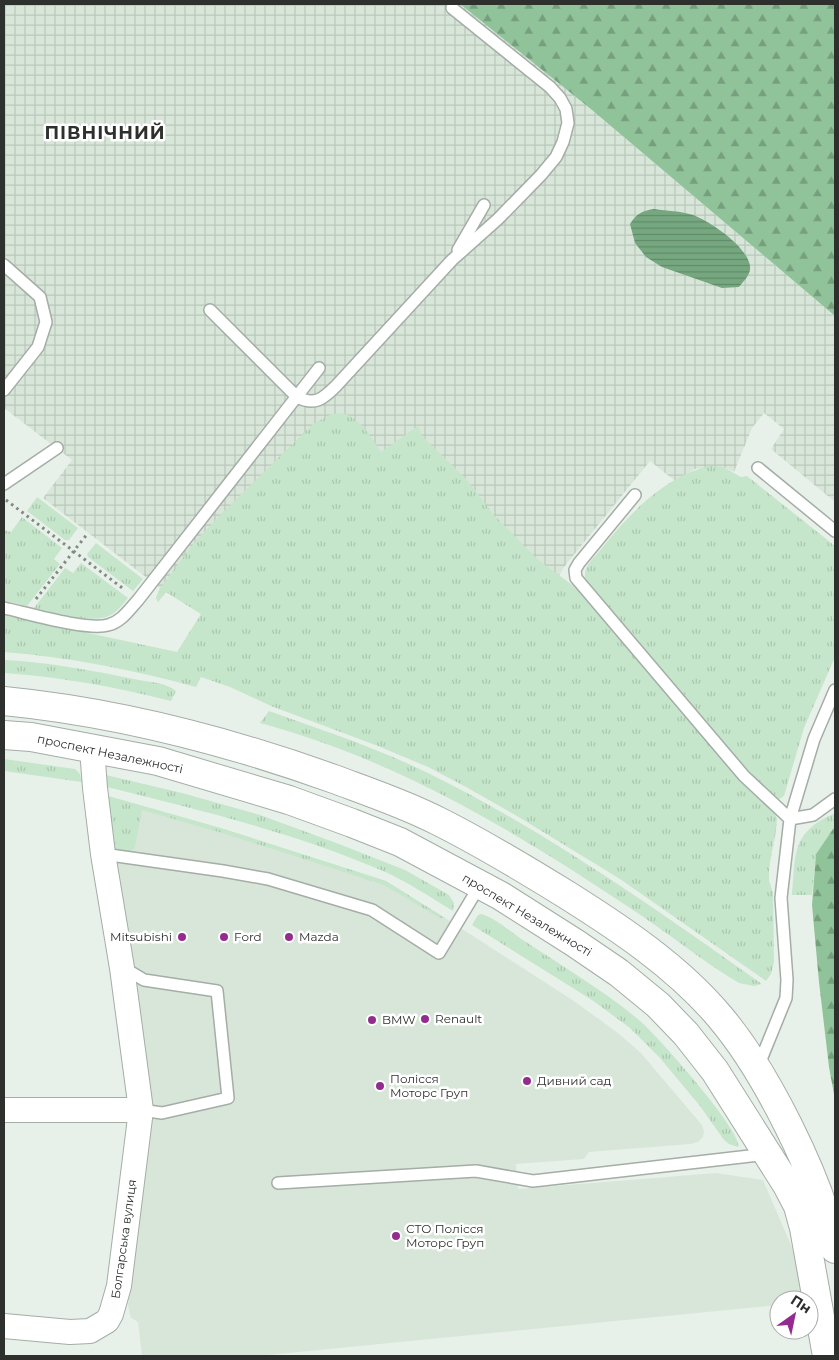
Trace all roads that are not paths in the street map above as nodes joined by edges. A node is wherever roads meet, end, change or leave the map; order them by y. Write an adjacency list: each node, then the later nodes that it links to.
1 (452, 8): 3 (lane)
2 (484, 205): 3 (lane)
3 (452, 260): 8 (lane)
4 (4, 265): 7 (lane)
5 (210, 310): 8 (lane)
6 (319, 368): 8 (lane)
7 (4, 390)
8 (298, 398): 14 (lane)
9 (57, 448): 11 (lane)
10 (758, 468): 13 (lane)
11 (4, 484)
12 (635, 495): 20 (lane)
13 (835, 531)
14 (4, 608)
15 (835, 690): 20 (lane)
16 (4, 701): 24 (main road)
17 (4, 735): 18 (main road, проспект Незалежності)
18 (92, 748): 21 (street, Болгарська вулиця); 22 (main road, проспект Незалежності)
19 (835, 799): 20 (lane)
20 (790, 819): 24 (lane)
21 (103, 854): 22 (lane); 23 (street, Болгарська вулиця)
22 (480, 886): 27 (main road, проспект Незалежності)
23 (122, 968): 26 (street, Болгарська вулиця); 26 (lane)
24 (758, 1069): 29 (main road)
25 (4, 1110): 26 (street)
26 (141, 1110): 30 (street, Болгарська вулиця)
27 (769, 1154): 28 (lane); 31 (main road, проспект Незалежності)
28 (278, 1183)
29 (835, 1247)
30 (4, 1326)
31 (827, 1356)

